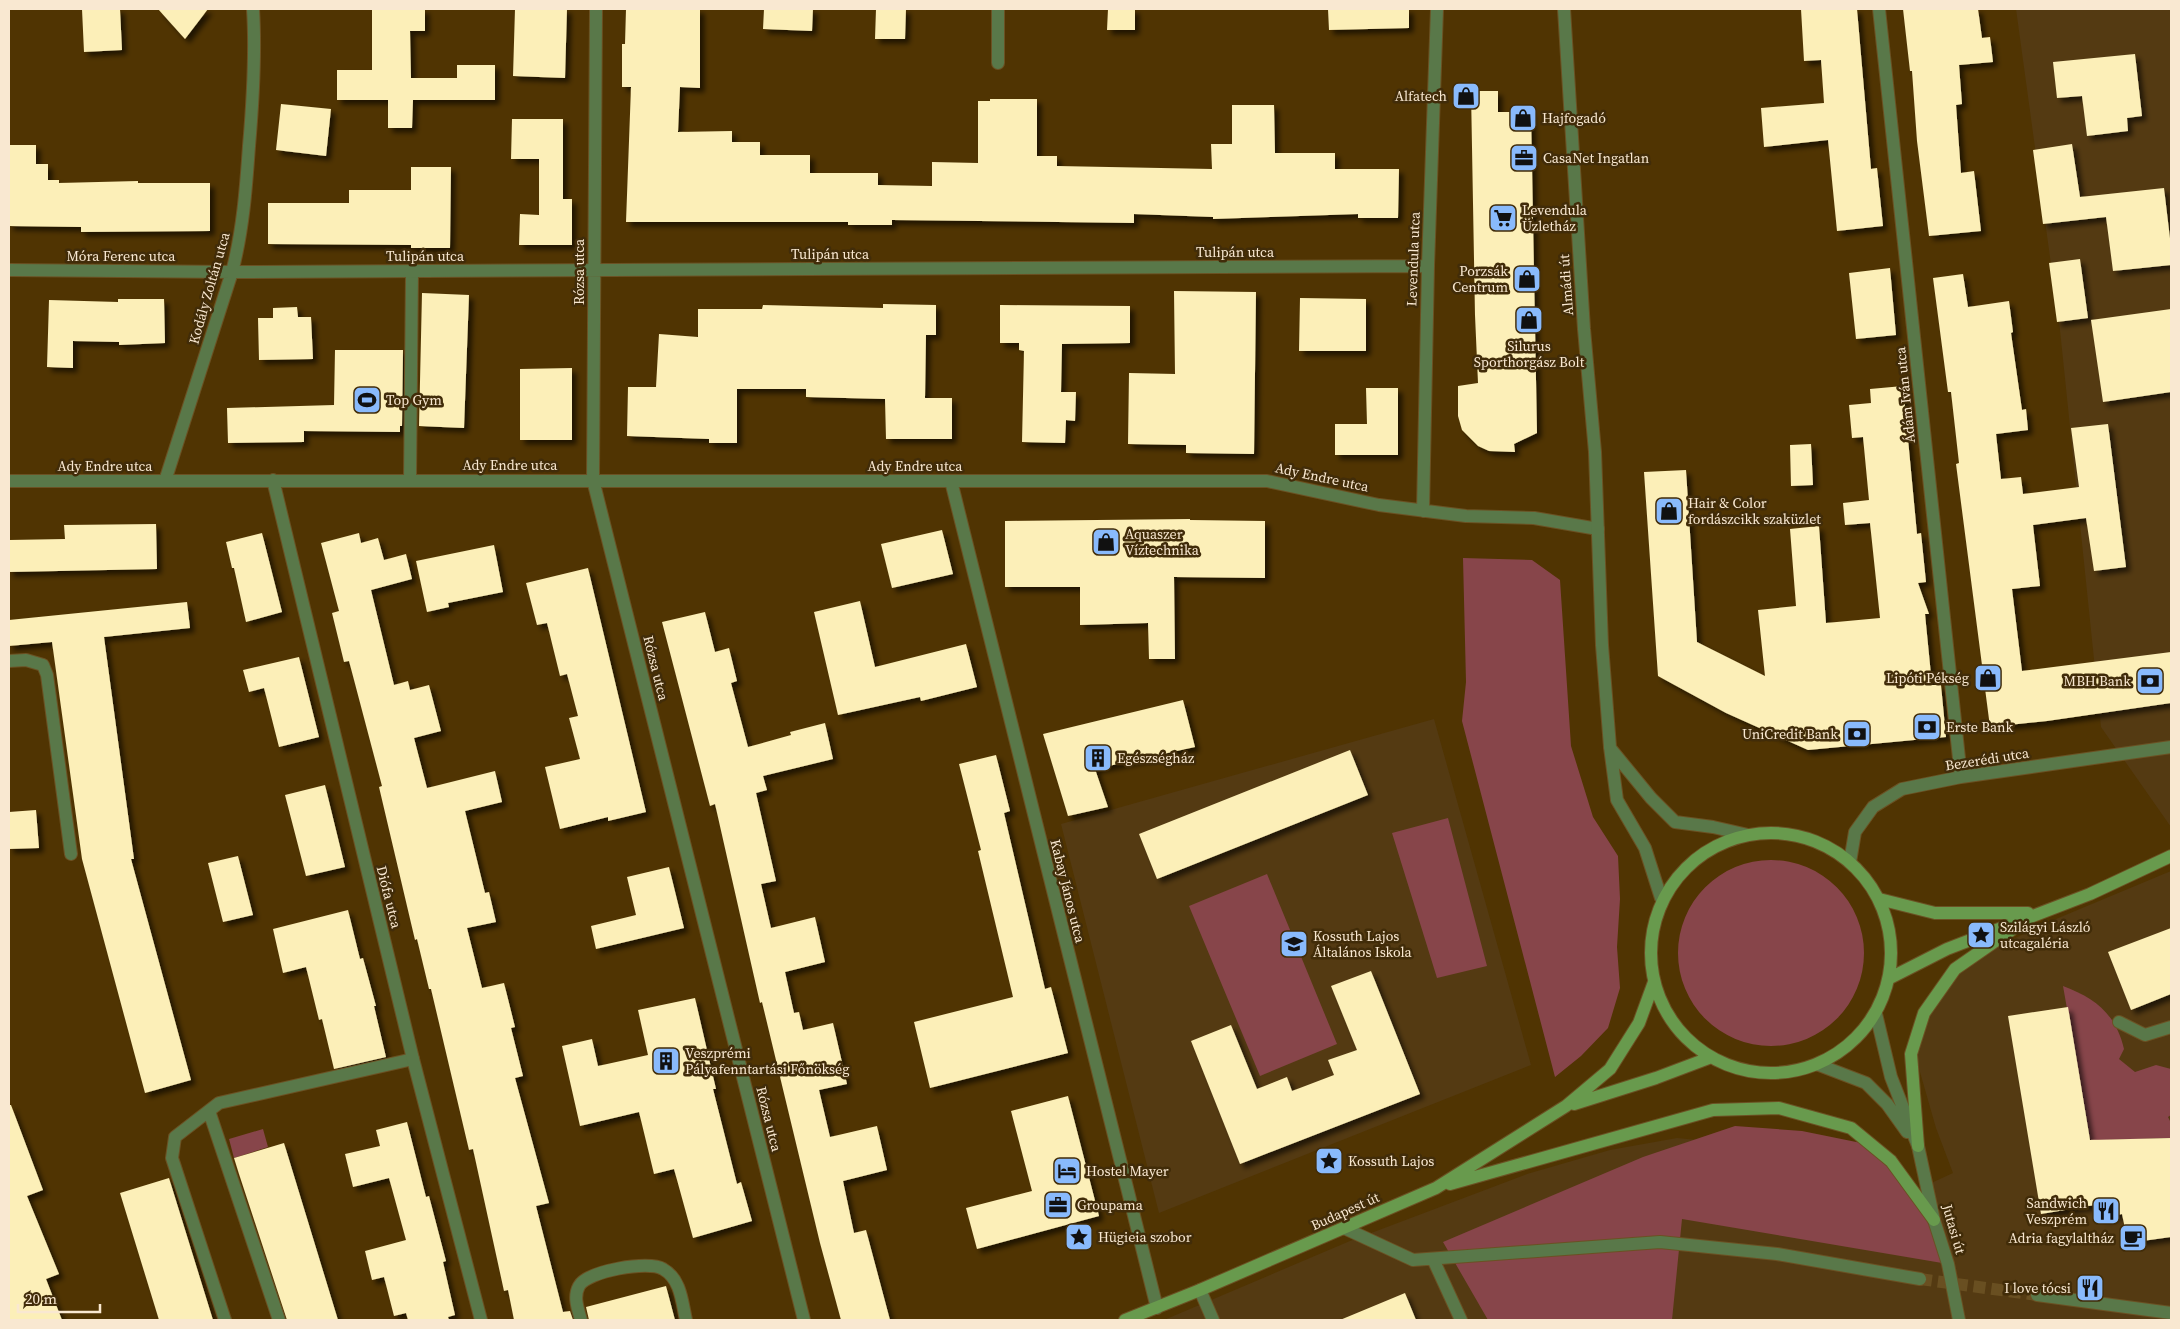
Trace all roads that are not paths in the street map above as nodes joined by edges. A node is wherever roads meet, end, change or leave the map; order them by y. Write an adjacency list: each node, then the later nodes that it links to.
1 (254, 9): 12 (street, Kodály Zoltán utca)
2 (596, 9): 11 (street, Rózsa utca)
3 (998, 9): 7 (street)
4 (1437, 9): 8 (street, Levendula utca)
5 (1564, 9): 20 (street, Almádi út)
6 (1879, 9): 24 (street, Ádám Iván utca)
7 (998, 63)
8 (1428, 266): 11 (street, Tulipán utca); 19 (street, Levendula utca)
9 (9, 270): 12 (street, Móra Ferenc utca)
10 (412, 270): 11 (street, Tulipán utca); 12 (street, Tulipán utca); 15 (street)
11 (594, 270): 16 (street, Rózsa utca)
12 (232, 272): 13 (street, Kodály Zoltán utca)
13 (165, 480): 14 (street, Ady Endre utca); 17 (street, Ady Endre utca)
14 (273, 480): 15 (street, Ady Endre utca); 38 (street, Diófa utca)
15 (410, 480): 16 (street, Ady Endre utca)
16 (593, 480): 18 (street, Ady Endre utca); 57 (street, Rózsa utca)
17 (9, 481)
18 (951, 481): 19 (street, Ady Endre utca); 50 (street, Kabay János utca)
19 (1423, 511): 20 (street, Ady Endre utca)
20 (1598, 529): 22 (street)
21 (9, 661): 26 (street)
22 (1610, 747): 25 (street); 29 (street)
23 (2171, 747): 24 (street, Bezerédi utca)
24 (1960, 778): 28 (street, Bezerédi utca)
25 (1748, 835): 28 (main road, Budapest út); 29 (main road, Budapest út)
26 (71, 854)
27 (2171, 856): 31 (main road)
28 (1850, 862): 30 (main road, Budapest út)
29 (1661, 898): 33 (main road, Budapest út)
30 (1879, 899): 31 (main road); 32 (main road, Budapest út)
31 (2035, 913): 32 (main road); 42 (main road)
32 (1888, 980): 34 (main road, Budapest út)
33 (1654, 982): 37 (main road, Budapest út); 40 (main road, Budapest út)
34 (1876, 1014): 39 (main road, Budapest út); 42 (street, Jutasi út)
35 (2119, 1022): 36 (street)
36 (2171, 1027)
37 (1709, 1058): 39 (main road, Budapest út); 40 (main road, Budapest út)
38 (413, 1059): 41 (street); 54 (street, Diófa utca)
39 (1819, 1065): 42 (street, Jutasi út)
40 (1566, 1106): 43 (main road, Budapest út)
41 (209, 1111): 52 (street); 53 (street)
42 (1918, 1146): 44 (street, Jutasi út)
43 (1436, 1188): 44 (main road); 45 (main road, Budapest út)
44 (1934, 1220): 61 (street, Jutasi út)
45 (1344, 1228): 46 (street); 48 (main road, Budapest út)
46 (1433, 1259): 47 (street); 60 (street)
47 (1920, 1279)
48 (1200, 1290): 50 (main road, Budapest út); 59 (street)
49 (2037, 1295): 51 (street)
50 (1156, 1308): 58 (main road, Budapest út)
51 (2171, 1313)
52 (226, 1320)
53 (279, 1320)
54 (481, 1320)
55 (581, 1320): 56 (street)
56 (686, 1320)
57 (804, 1320)
58 (1125, 1320)
59 (1213, 1320)
60 (1461, 1320)
61 (1959, 1320)

